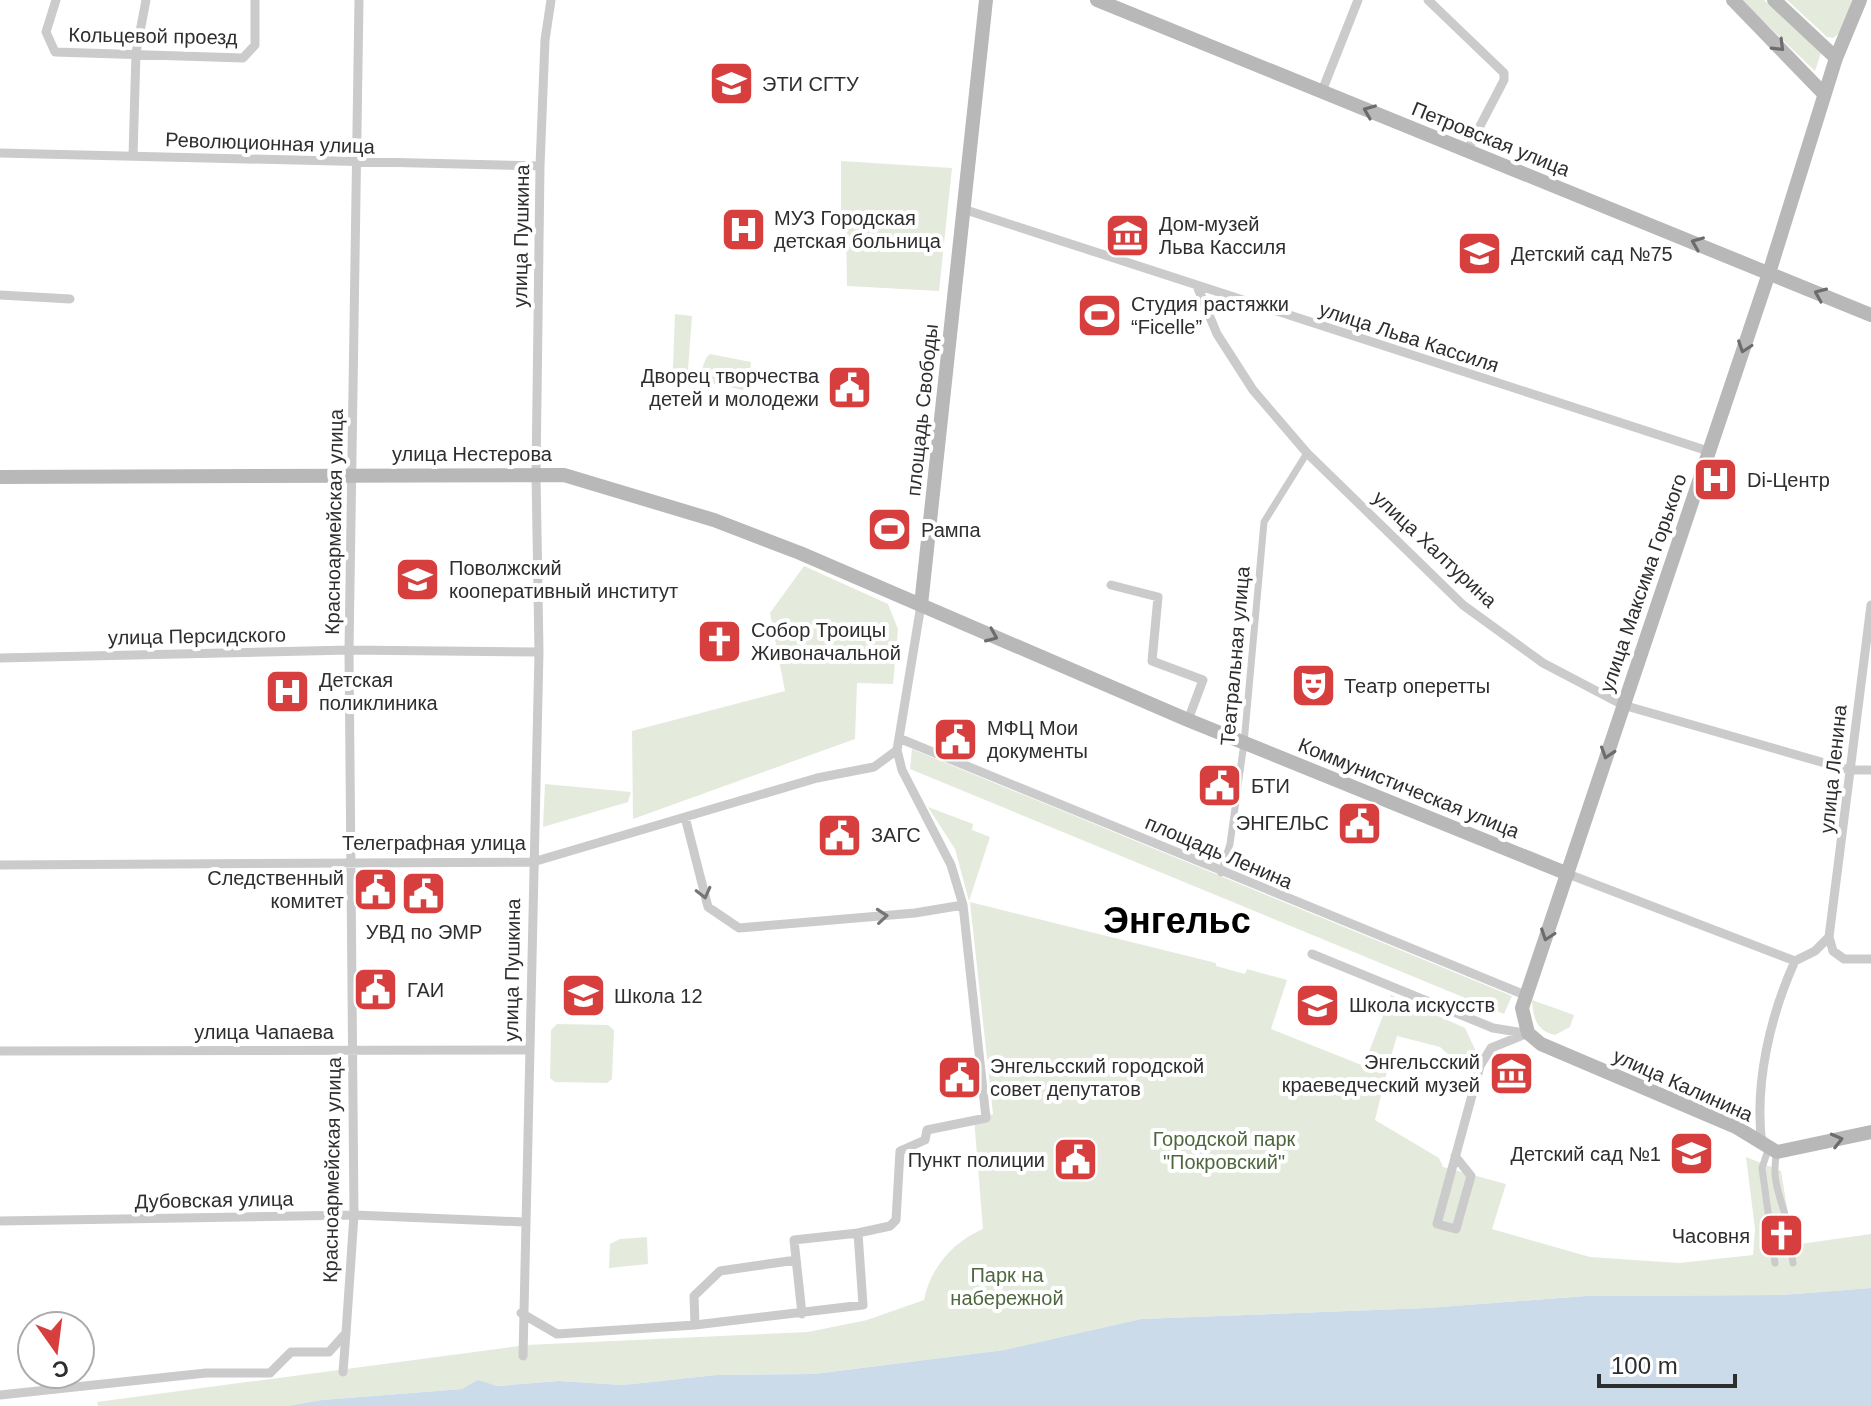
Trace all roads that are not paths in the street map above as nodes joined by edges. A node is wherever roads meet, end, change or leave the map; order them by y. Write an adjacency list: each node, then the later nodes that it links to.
1 (56, 0): 13 (street, Кольцевой проезд)
2 (146, 0): 13 (street)
3 (255, 0): 13 (street, Кольцевой проезд)
4 (359, 0): 20 (street, Красноармейская улица)
5 (551, 0): 21 (street, улица Пушкина)
6 (986, 0): 22 (main road, площадь Свободы)
7 (1097, 0): 15 (main road, Петровская улица)
8 (1358, 0): 15 (street)
9 (1428, 0): 17 (street)
10 (1733, 0): 16 (main road, one-way to 16)
11 (1774, 0): 14 (main road)
12 (1860, 0): 14 (main road, улица Максима Горького)
13 (136, 53): 19 (street)
14 (1836, 58): 16 (main road, улица Максима Горького)
15 (1322, 91): 17 (main road, Петровская улица, one-way to 15)
16 (1824, 94): 23 (main road, улица Максима Горького)
17 (1467, 151): 23 (main road, Петровская улица, one-way to 17)
18 (0, 153): 19 (street, Революционная улица)
19 (133, 156): 20 (street, Революционная улица)
20 (356, 164): 21 (street, Революционная улица); 30 (street, Красноармейская улица)
21 (540, 166): 31 (street, улица Пушкина)
22 (963, 209): 24 (street, улица Льва Кассиля); 34 (main road, площадь Свободы)
23 (1769, 273): 27 (main road, Петровская улица, one-way to 23); 28 (main road, улица Максима Горького, one-way to 28)
24 (1197, 286): 28 (street, улица Льва Кассиля); 29 (street, улица Халтурина)
25 (0, 295): 26 (street)
26 (70, 299)
27 (1871, 315)
28 (1708, 451): 39 (main road, улица Максима Горького)
29 (1307, 453): 39 (street, улица Халтурина); 42 (street, Театральная улица)
30 (353, 474): 31 (main road, улица Нестерова); 32 (main road, улица Нестерова); 36 (street, Красноармейская улица)
31 (536, 474): 34 (main road, улица Нестерова); 37 (street, улица Пушкина)
32 (0, 477)
33 (1111, 585): 40 (street)
34 (921, 605): 40 (main road, Коммунистическая улица, one-way to 40); 41 (street, площадь Свободы)
35 (1871, 605): 44 (street, улица Ленина)
36 (349, 650): 37 (street, улица Персидского); 38 (street, улица Персидского); 47 (street, Красноармейская улица)
37 (539, 652): 48 (street, улица Пушкина)
38 (0, 658)
39 (1623, 705): 44 (street, улица Халтурина); 51 (main road, улица Максима Горького, one-way to 51)
40 (1188, 720): 42 (main road, Коммунистическая улица)
41 (901, 739): 43 (street, площадь Свободы); 50 (street, площадь Ленина)
42 (1244, 743): 50 (street, Театральная улица); 51 (main road, Коммунистическая улица)
43 (897, 750): 46 (street, Телеграфная улица); 52 (street)
44 (1849, 770): 45 (street, улица Халтурина); 53 (street, улица Ленина)
45 (1871, 770)
46 (685, 817): 48 (street, Телеграфная улица); 52 (street, one-way to 52)
47 (350, 861): 48 (street, Телеграфная улица); 49 (street, Телеграфная улица); 59 (street, Красноармейская улица)
48 (533, 862): 60 (street, улица Пушкина)
49 (0, 865)
50 (1221, 873): 57 (street, площадь Ленина)
51 (1568, 874): 56 (street, Коммунистическая улица); 57 (main road, улица Максима Горького, one-way to 57)
52 (963, 905): 70 (street)
53 (1829, 937): 55 (street); 56 (street)
54 (1312, 954): 58 (street)
55 (1871, 959)
56 (1795, 961): 63 (street)
57 (1525, 995): 58 (main road, улица Максима Горького)
58 (1528, 1033): 63 (main road, улица Калинина); 64 (street)
59 (351, 1049): 60 (street, улица Чапаева); 61 (street, улица Чапаева); 65 (street, Красноармейская улица)
60 (528, 1050): 68 (street, улица Пушкина)
61 (0, 1051)
62 (1871, 1132): 63 (main road, one-way to 62)
63 (1769, 1149): 67 (street); 69 (street)
64 (1455, 1156): 64 (street)
65 (354, 1215): 66 (street, Дубовская улица); 68 (street, Дубовская улица); 77 (street, Красноармейская улица)
66 (0, 1221)
67 (1787, 1221): 69 (street); 73 (street)
68 (524, 1222): 74 (street, улица Пушкина)
69 (1770, 1223): 72 (street)
70 (858, 1233): 71 (street); 75 (street)
71 (796, 1260): 75 (street); 76 (street)
72 (1775, 1263)
73 (1793, 1263)
74 (521, 1313): 76 (street); 78 (street, улица Пушкина)
75 (802, 1314): 76 (street)
76 (695, 1325)
77 (346, 1333): 79 (street, Красноармейская улица); 80 (street)
78 (523, 1356)
79 (343, 1372)
80 (0, 1395)

